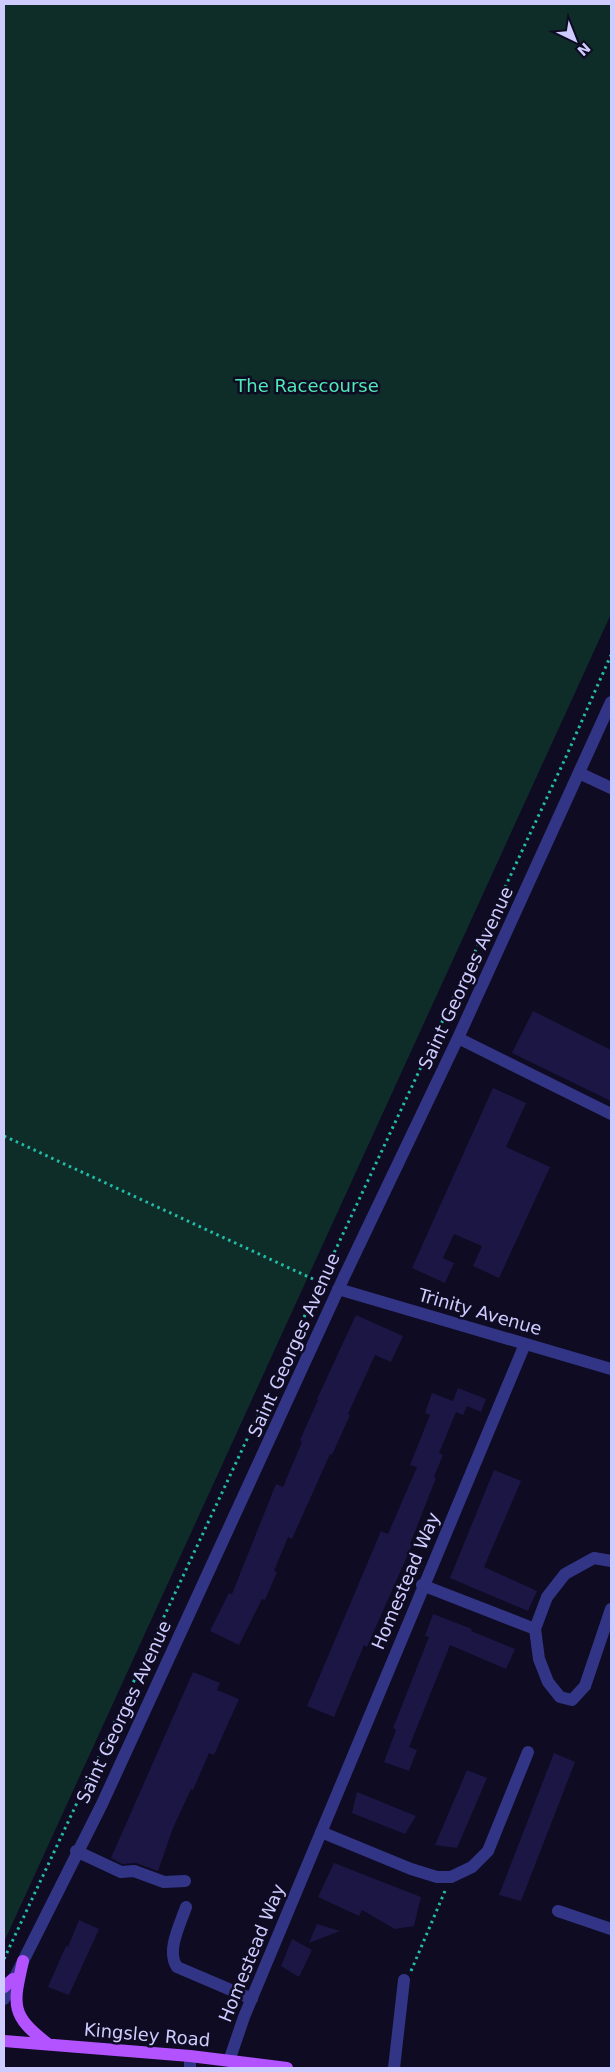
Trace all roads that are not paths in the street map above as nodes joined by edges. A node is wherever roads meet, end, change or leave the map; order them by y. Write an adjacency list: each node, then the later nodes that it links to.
1 (611, 702): 2 (street, Saint Georges Avenue)
2 (579, 773): 3 (street); 4 (street, Saint Georges Avenue)
3 (611, 788)
4 (458, 1038): 5 (street); 6 (street, Saint Georges Avenue)
5 (611, 1114)
6 (338, 1289): 7 (street, Trinity Avenue); 15 (street, Saint Georges Avenue)
7 (524, 1344): 8 (street, Trinity Avenue); 10 (street, Homestead Way)
8 (611, 1370)
9 (611, 1561): 12 (street)
10 (422, 1585): 12 (street); 14 (street, Homestead Way)
11 (611, 1609): 12 (street)
12 (534, 1629)
13 (528, 1752): 14 (street)
14 (321, 1832): 24 (street, Homestead Way)
15 (76, 1851): 16 (street); 20 (street, Saint Georges Avenue)
16 (185, 1881)
17 (186, 1907): 24 (street)
18 (558, 1910): 19 (street)
19 (611, 1929)
20 (23, 1961): 22 (street, Saint Georges Avenue); 26 (main road)
21 (404, 1980): 30 (street)
22 (8, 1983): 23 (street, Saint Georges Avenue)
23 (4, 1999)
24 (252, 1999): 27 (street, Homestead Way)
25 (4, 2041): 26 (main road, Kingsley Road)
26 (49, 2045): 28 (main road, Kingsley Road)
27 (229, 2060): 28 (main road, Kingsley Road); 29 (main road, Kingsley Road)
28 (190, 2062)
29 (288, 2068)
30 (394, 2068)

